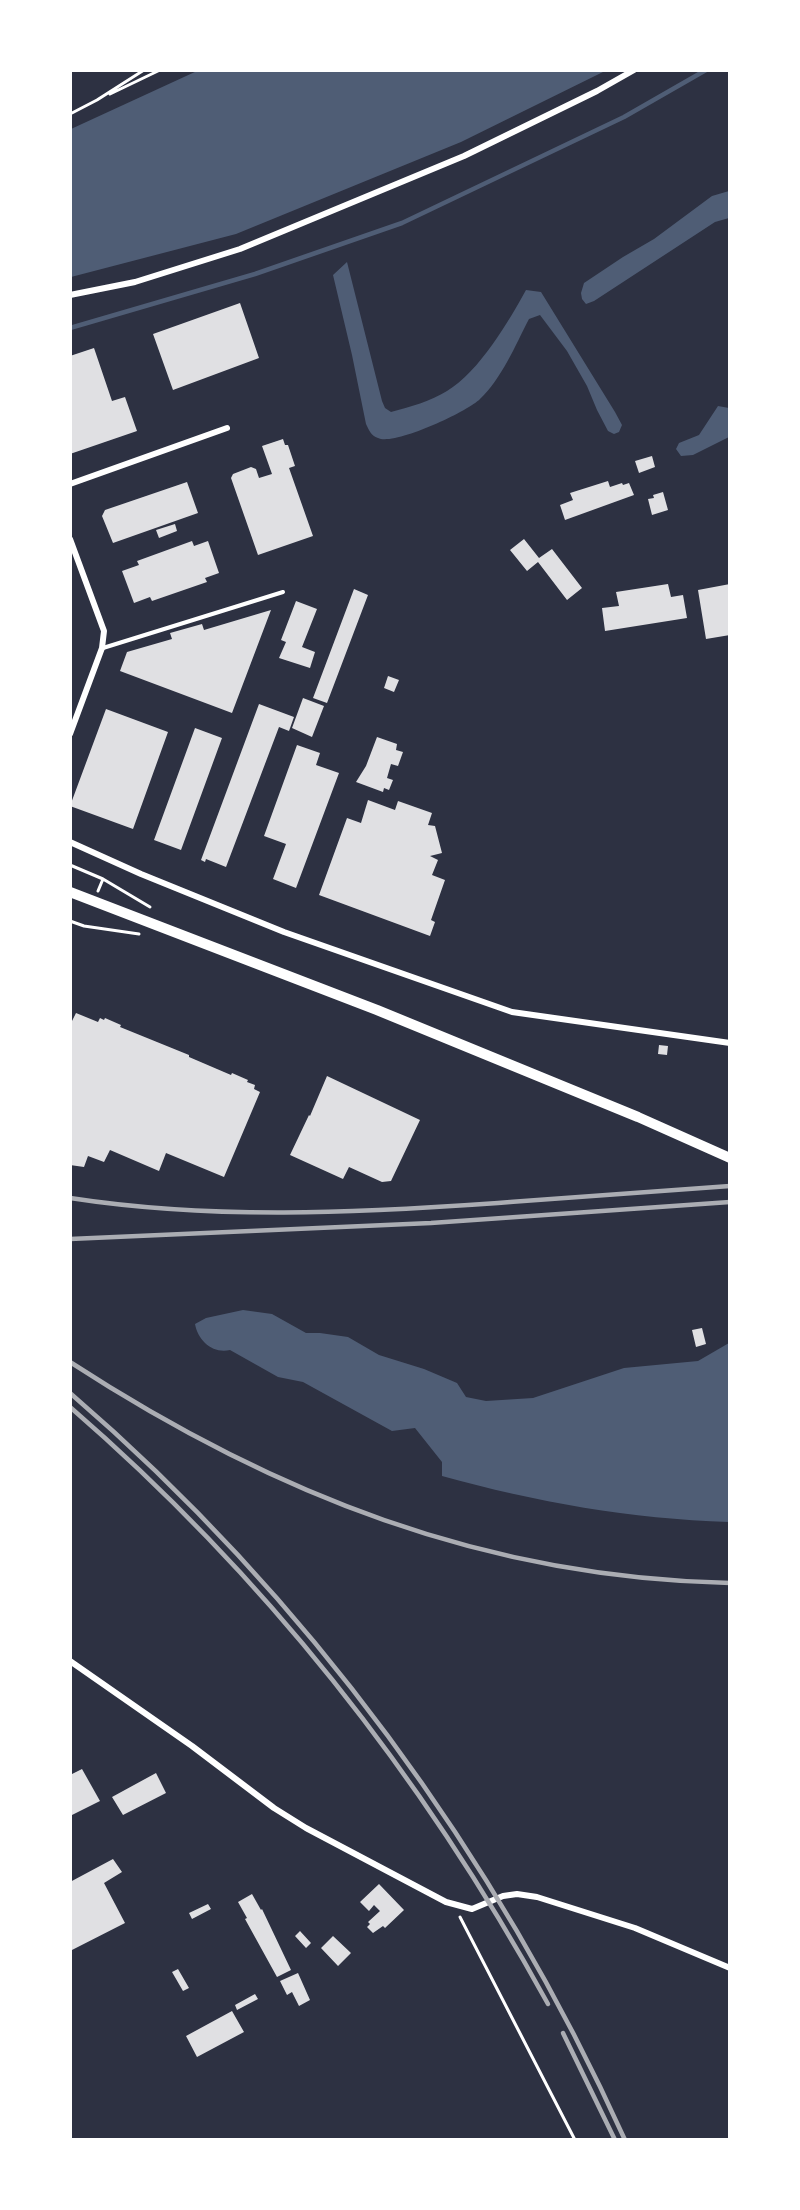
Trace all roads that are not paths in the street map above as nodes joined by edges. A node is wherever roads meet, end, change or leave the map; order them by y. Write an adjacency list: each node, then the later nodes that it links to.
1 (634, 70): 2 (street)
2 (70, 294)
3 (227, 428): 4 (street)
4 (70, 484)
5 (70, 539): 7 (street)
6 (283, 592): 7 (lane)
7 (102, 648): 8 (street)
8 (70, 734)
9 (70, 842): 11 (street)
10 (70, 892): 12 (main road)
11 (729, 1043)
12 (729, 1158)
13 (70, 1661): 14 (street)
14 (729, 1968)

